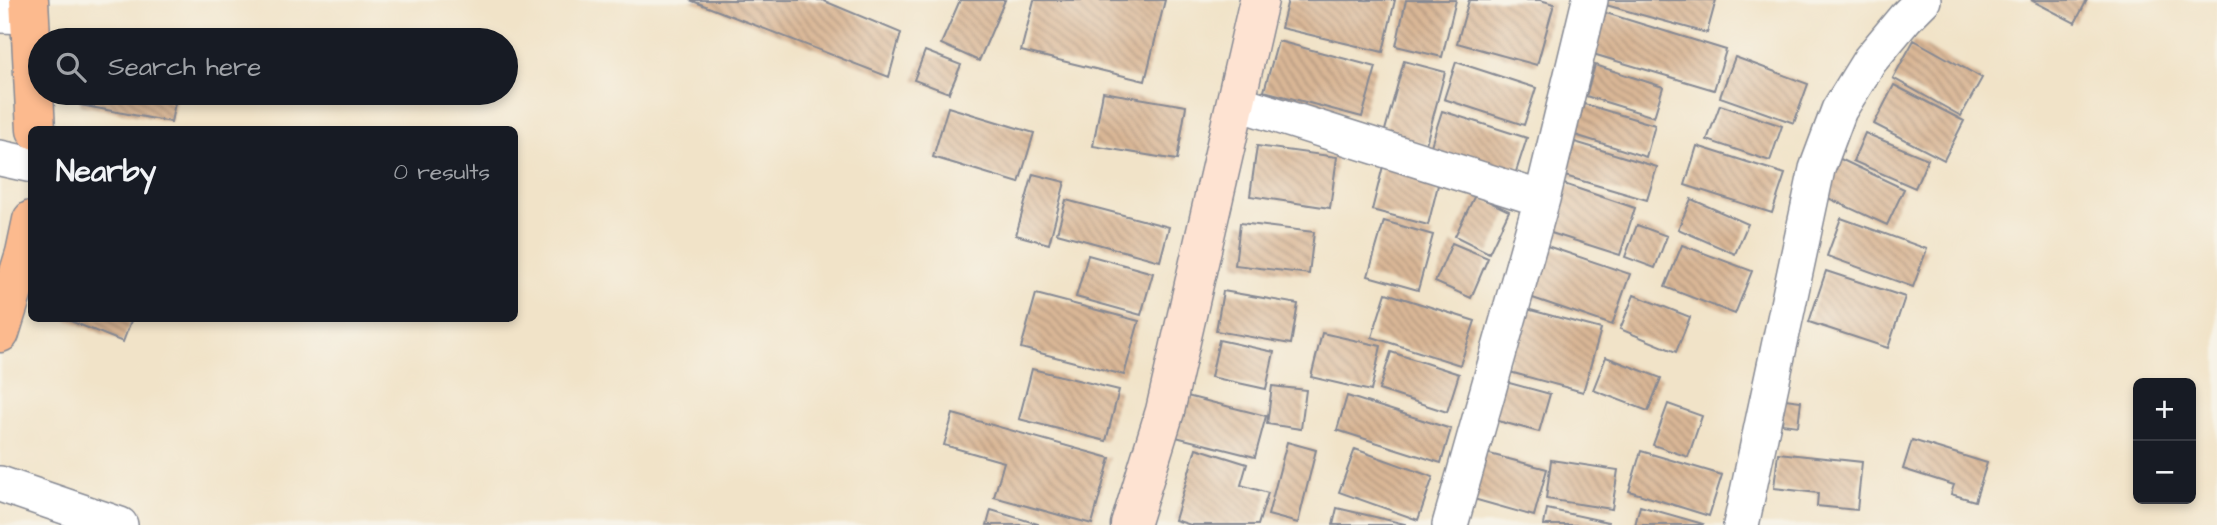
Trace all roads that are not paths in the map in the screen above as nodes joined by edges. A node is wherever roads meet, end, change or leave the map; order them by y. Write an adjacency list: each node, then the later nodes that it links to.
1 (1259, 0): 6 (street)
2 (1590, 0): 11 (street)
3 (1923, 0): 18 (street)
4 (20, 10): 5 (highway)
5 (28, 70)
6 (1235, 102): 11 (street); 16 (street)
7 (33, 105): 8 (highway)
8 (35, 126)
9 (0, 158): 10 (street)
10 (28, 164)
11 (1542, 199): 17 (street)
12 (28, 239): 13 (highway)
13 (0, 332)
14 (0, 484): 15 (street)
15 (120, 525)
16 (1130, 525)
17 (1450, 525)
18 (1741, 525)

